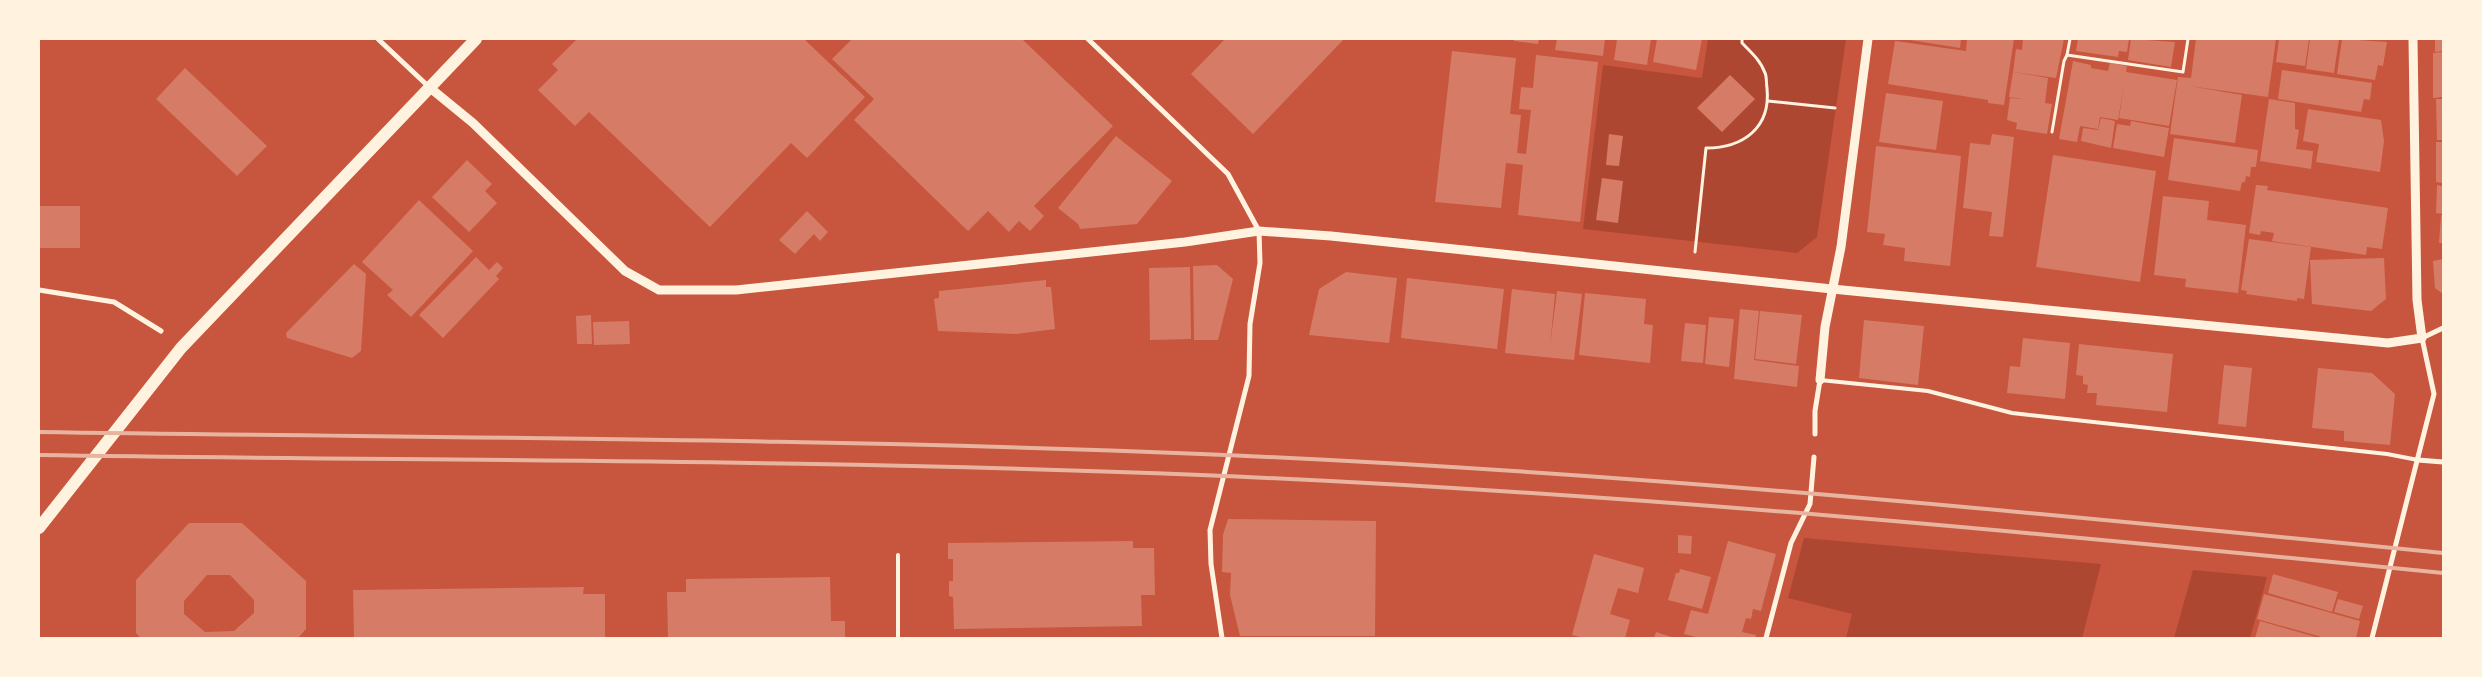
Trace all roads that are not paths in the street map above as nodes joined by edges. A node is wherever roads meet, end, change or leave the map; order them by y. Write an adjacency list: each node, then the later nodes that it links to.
1 (378, 39): 6 (street)
2 (476, 39): 6 (main road)
3 (1088, 39): 7 (street)
4 (1868, 39): 8 (street)
5 (2413, 39): 12 (street)
6 (429, 87): 7 (street); 18 (main road)
7 (1259, 232): 8 (street); 21 (street)
8 (1832, 288): 12 (street); 13 (street)
9 (39, 290): 11 (street)
10 (2443, 328): 12 (street)
11 (161, 331)
12 (2422, 338): 16 (street)
13 (1820, 380): 14 (street); 16 (lane)
14 (1815, 434)
15 (1814, 457): 22 (street)
16 (2418, 460): 17 (street); 23 (street)
17 (2443, 462)
18 (39, 528)
19 (898, 555): 20 (lane)
20 (898, 638)
21 (1222, 638)
22 (1766, 638)
23 (2372, 638)

